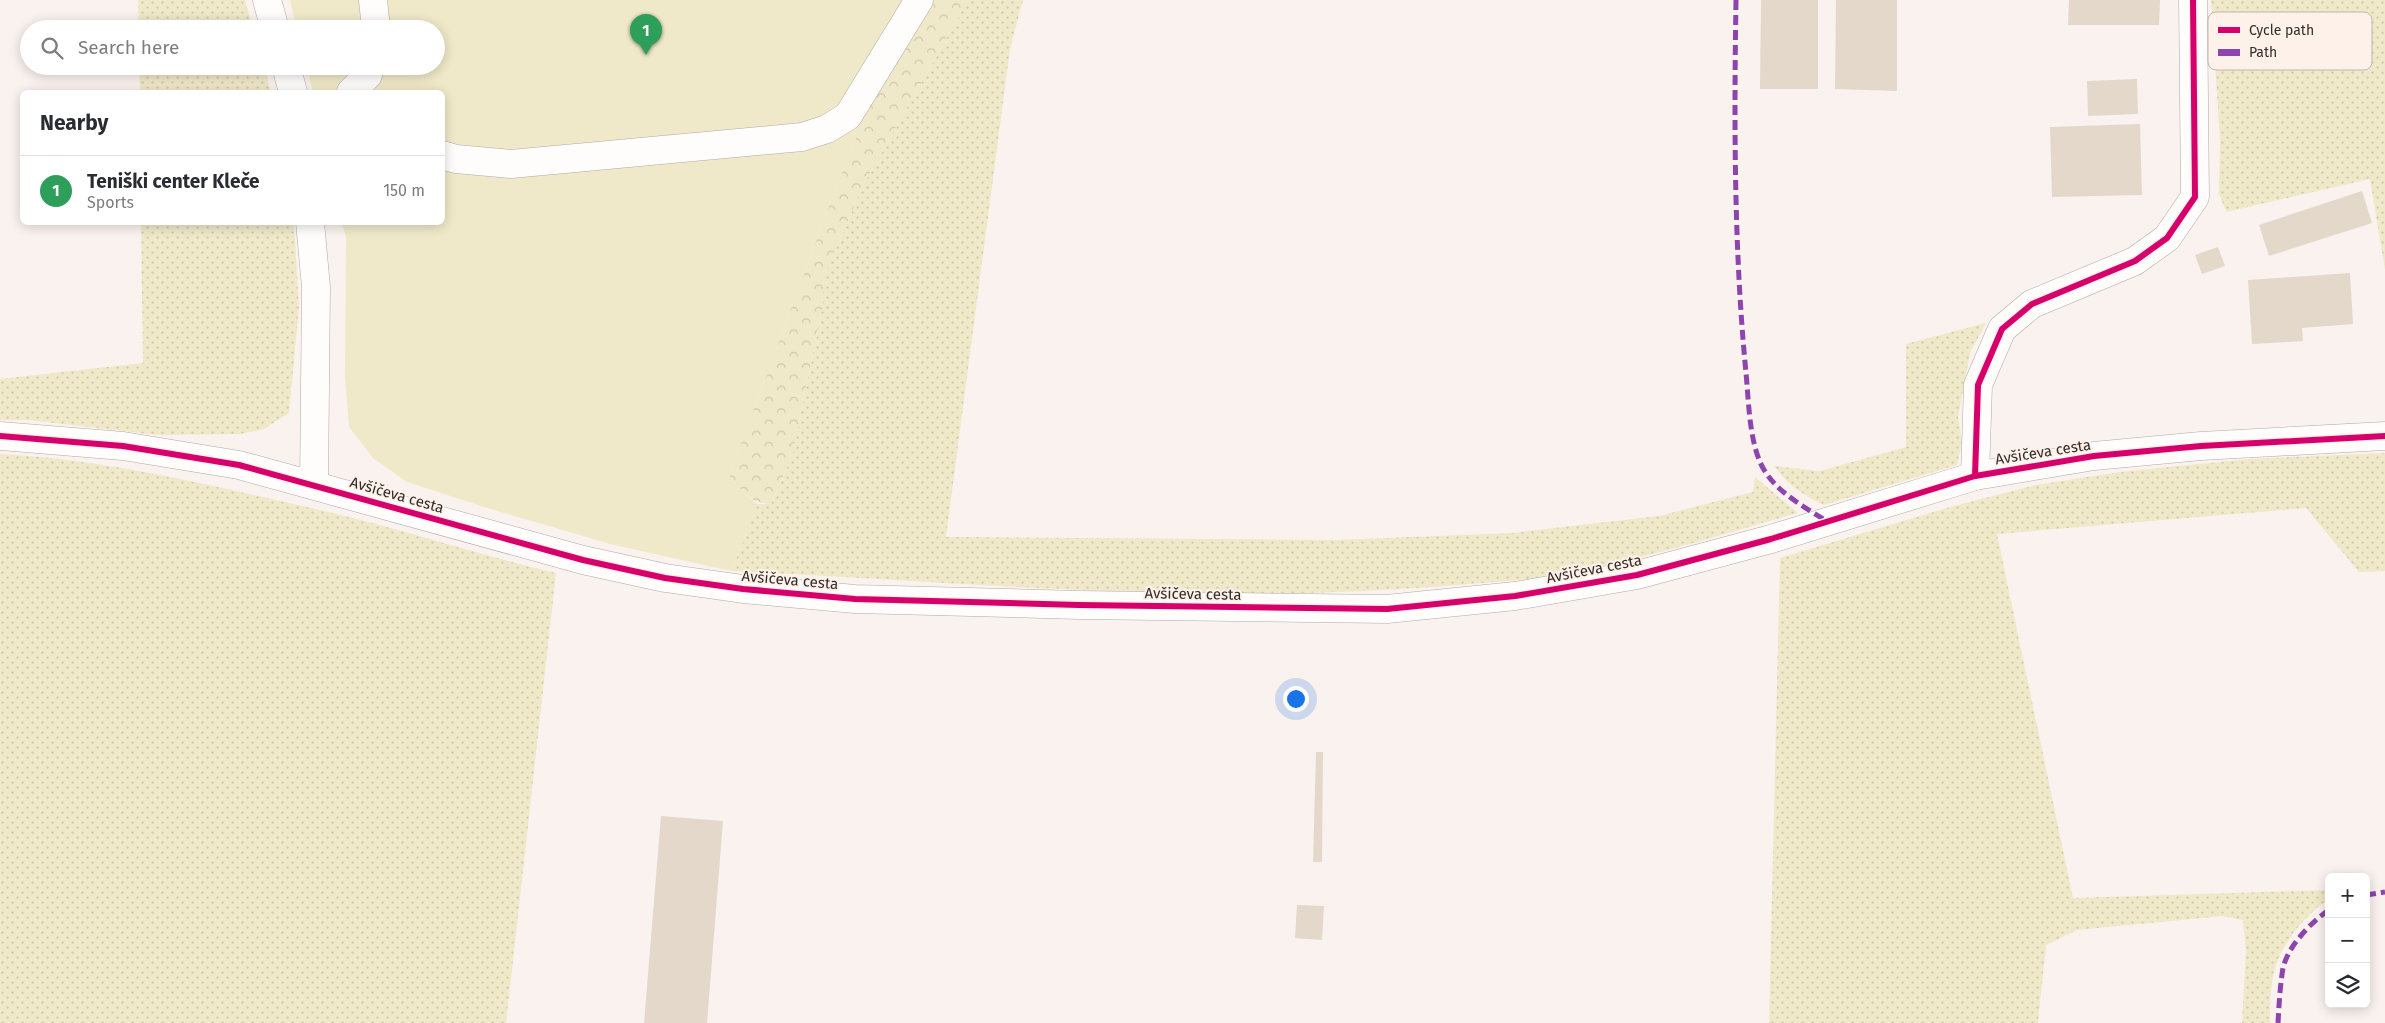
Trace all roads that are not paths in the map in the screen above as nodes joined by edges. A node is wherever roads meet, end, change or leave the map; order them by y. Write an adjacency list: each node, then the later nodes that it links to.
1 (267, 0): 5 (street)
2 (373, 0): 6 (street)
3 (919, 0): 11 (street)
4 (2193, 0): 15 (street)
5 (273, 20)
6 (375, 20)
7 (288, 75): 9 (street)
8 (368, 75): 10 (street)
9 (292, 90)
10 (353, 90)
11 (445, 156)
12 (310, 225): 16 (street)
13 (0, 436): 16 (street, Avšičeva cesta)
14 (2385, 436): 15 (street, Avšičeva cesta)
15 (1975, 476): 16 (street, Avšičeva cesta)
16 (314, 485)

